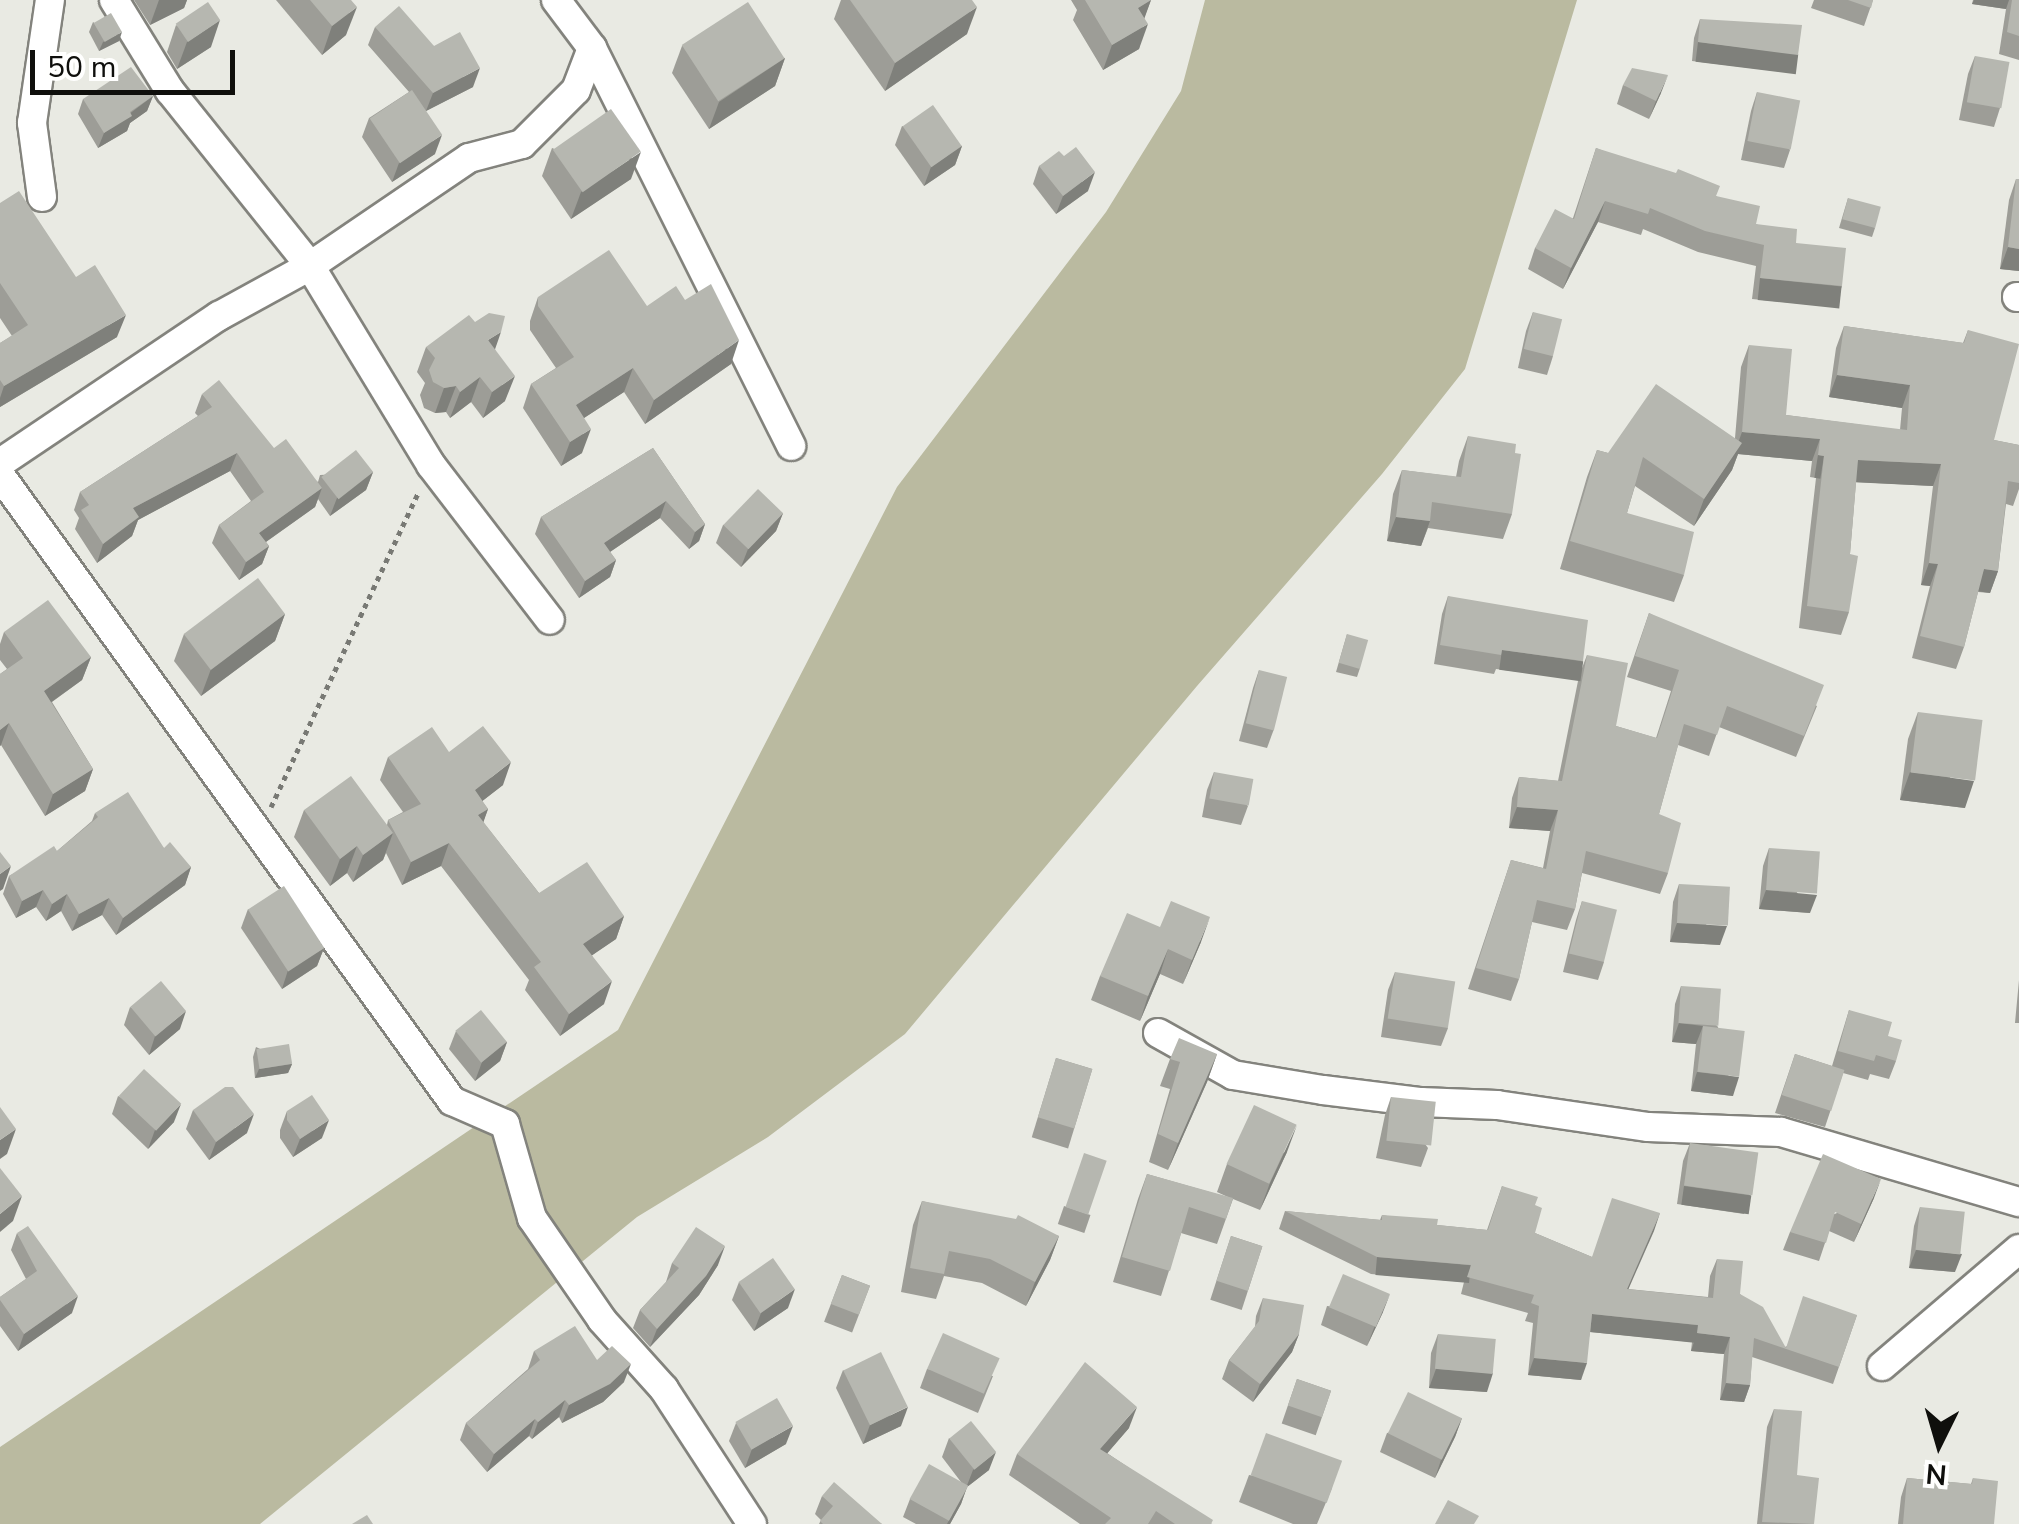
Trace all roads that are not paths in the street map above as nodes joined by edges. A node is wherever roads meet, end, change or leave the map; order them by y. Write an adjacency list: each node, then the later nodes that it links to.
1 (50, 0): 5 (street)
2 (114, 0): 6 (street)
3 (556, 0): 4 (street)
4 (592, 48): 6 (street); 7 (street)
5 (42, 197)
6 (310, 266): 8 (street); 10 (street)
7 (791, 446)
8 (0, 463)
9 (0, 475): 15 (street)
10 (550, 620)
11 (1158, 1033): 12 (street)
12 (2019, 1202)
13 (2019, 1250): 14 (street)
14 (1882, 1366)
15 (752, 1524)

